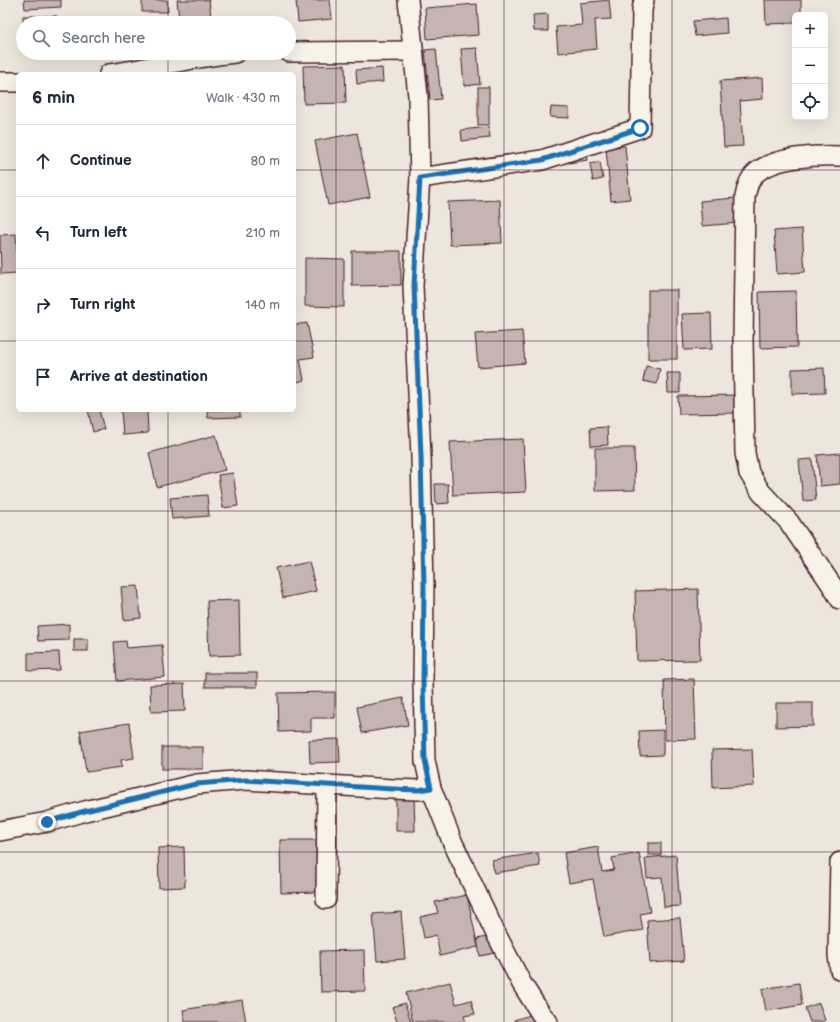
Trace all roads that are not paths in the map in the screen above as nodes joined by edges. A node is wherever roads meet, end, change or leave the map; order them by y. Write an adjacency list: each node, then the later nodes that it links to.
1 (408, 0): 3 (street)
2 (644, 0): 10 (street)
3 (413, 51): 4 (street); 10 (street)
4 (296, 52)
5 (184, 60): 6 (street)
6 (121, 72)
7 (0, 82): 8 (street)
8 (16, 82)
9 (840, 156): 11 (street)
10 (420, 178): 13 (street)
11 (840, 599)
12 (327, 786): 13 (street); 14 (street); 16 (street)
13 (431, 788): 18 (street)
14 (0, 831)
15 (840, 862): 17 (street)
16 (326, 899)
17 (840, 970)
18 (548, 1022)

